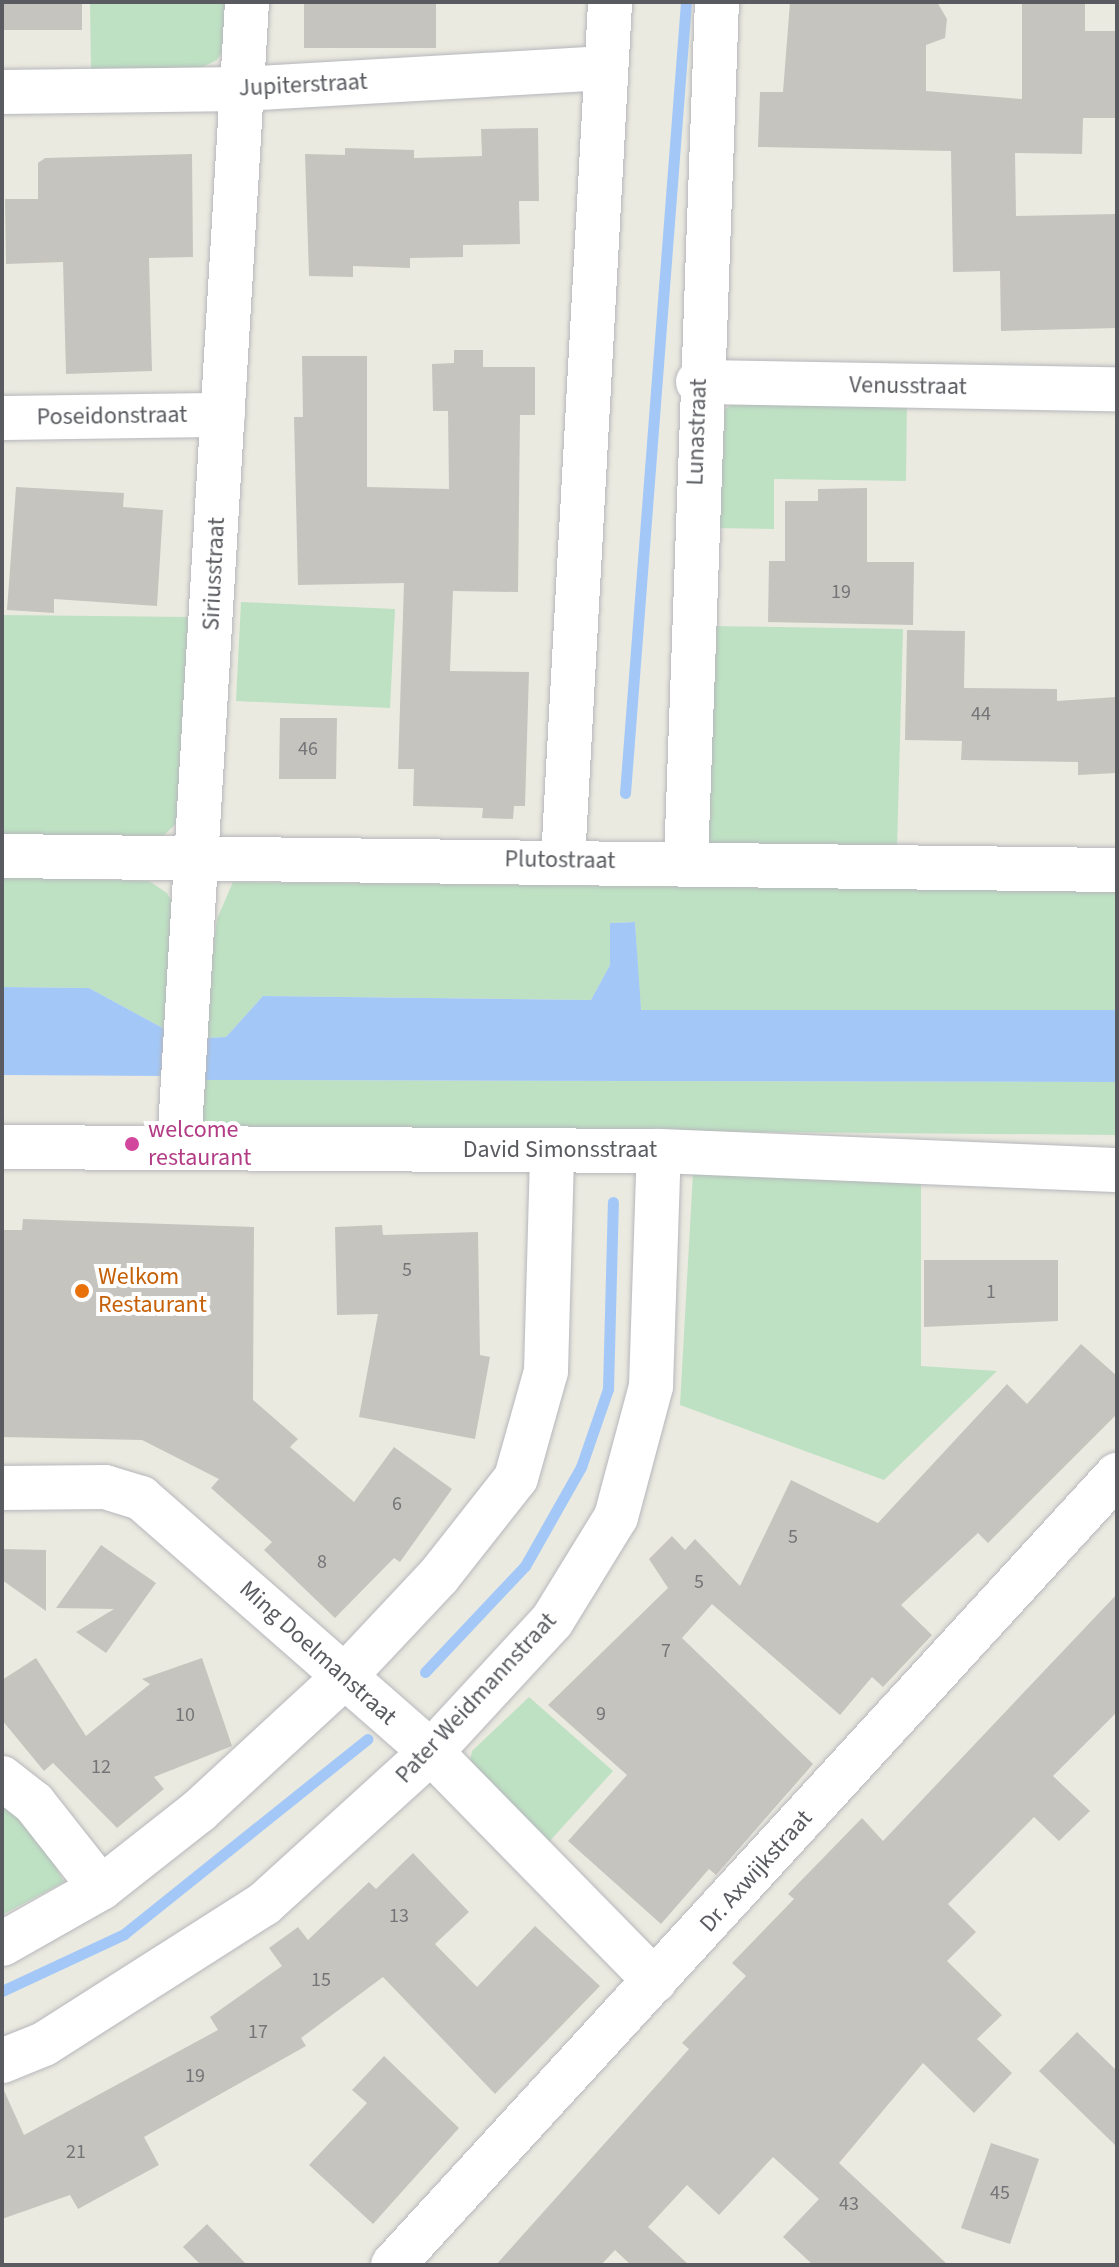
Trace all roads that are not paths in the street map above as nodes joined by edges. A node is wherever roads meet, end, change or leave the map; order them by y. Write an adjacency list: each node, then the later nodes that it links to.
1 (247, 2): 5 (street, Siriusstraat)
2 (610, 2): 4 (street)
3 (717, 2): 7 (street, Lunastraat)
4 (605, 68): 5 (street, Jupiterstraat); 13 (street)
5 (242, 89): 6 (street, Jupiterstraat); 9 (street, Siriusstraat)
6 (2, 92)
7 (698, 382): 8 (street, Venusstraat); 14 (street, Lunastraat)
8 (1117, 389)
9 (223, 415): 10 (street, Poseidonstraat); 12 (street, Siriusstraat)
10 (2, 418)
11 (2, 856): 12 (street, Plutostraat)
12 (198, 859): 13 (street, Plutostraat); 16 (street, Siriusstraat)
13 (563, 860): 14 (street, Plutostraat)
14 (686, 862): 15 (street, Plutostraat)
15 (1117, 870)
16 (180, 1127): 17 (street, David Simonsstraat); 18 (street, David Simonsstraat)
17 (2, 1147)
18 (552, 1150): 19 (street, David Simonsstraat); 23 (street)
19 (659, 1151): 20 (street, David Simonsstraat); 24 (street, Pater Weidmannstraat)
20 (1117, 1170)
21 (1117, 1475): 28 (street, Dr. Axwijkstraat)
22 (2, 1488): 23 (street, Ming Doelmanstraat)
23 (343, 1678): 24 (street, Ming Doelmanstraat); 26 (street)
24 (431, 1752): 28 (street, Ming Doelmanstraat); 29 (street, Pater Weidmannstraat)
25 (2, 1778): 26 (street)
26 (101, 1888): 27 (street)
27 (2, 1944)
28 (655, 1981): 30 (street, Dr. Axwijkstraat)
29 (2, 2061)
30 (393, 2265)

